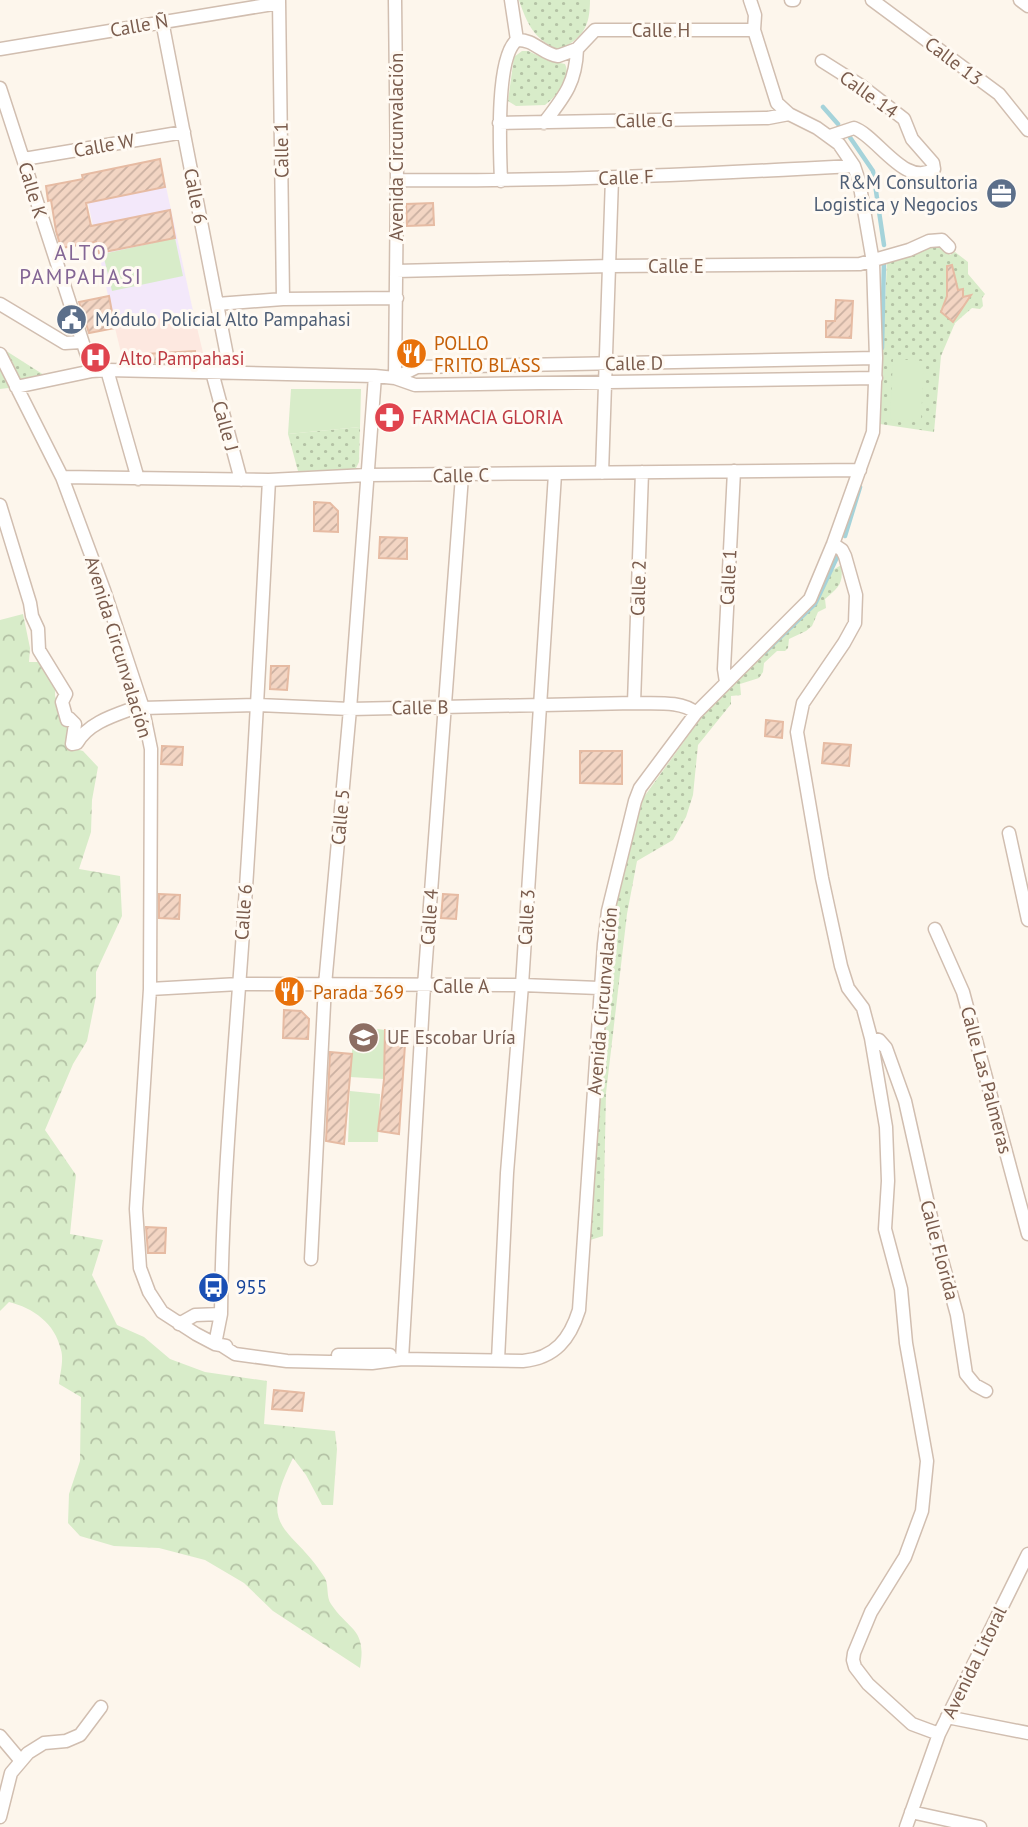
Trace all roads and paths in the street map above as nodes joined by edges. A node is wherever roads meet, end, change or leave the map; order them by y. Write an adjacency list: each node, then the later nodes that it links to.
1 (395, 0): 24 (street, Avenida Circunvalación)
2 (511, 0): 10 (street)
3 (750, 0): 9 (street)
4 (872, 0): 18 (street, Calle 13)
5 (1020, 0): 7 (street)
6 (279, 1): 8 (street, Calle Ñ); 31 (street, Calle 1)
7 (1028, 6)
8 (162, 21): 11 (street, Calle Ñ); 19 (street, Calle 6)
9 (754, 30): 12 (street, Calle H); 15 (street)
10 (517, 40): 12 (street); 16 (street)
11 (0, 49)
12 (577, 49): 17 (street)
13 (822, 61): 20 (street, Calle 14)
14 (0, 88): 21 (street, Calle K)
15 (789, 114): 17 (street, Calle G); 20 (street)
16 (499, 123): 17 (street, Calle G); 25 (street)
17 (544, 123)
18 (1028, 130)
19 (184, 132): 21 (street, Calle W); 33 (street, Calle 6)
20 (830, 136): 22 (street)
21 (24, 159): 34 (street, Calle K)
22 (854, 166): 23 (street, Calle F); 27 (street, Avenida Circunvalación)
23 (612, 178): 25 (street, Calle F); 28 (street)
24 (397, 180): 25 (street, Calle F); 29 (street, Avenida Circunvalación)
25 (501, 181)
26 (949, 247): 27 (street, Calle E)
27 (873, 262): 28 (street, Calle E); 36 (street, Avenida Circunvalación)
28 (611, 266): 29 (street, Calle E); 37 (street)
29 (396, 271): 30 (street, Avenida Circunvalación)
30 (397, 298): 31 (street); 43 (street, Avenida Circunvalación)
31 (283, 299): 33 (street)
32 (0, 304): 34 (street)
33 (217, 304): 41 (street, Calle 6)
34 (81, 342): 39 (street, Calle K)
35 (0, 354): 46 (street, Avenida Circunvalación)
36 (876, 358): 37 (street, Calle D); 44 (street, Avenida Circunvalación)
37 (605, 364): 43 (street, Calle D); 45 (street)
38 (107, 370): 39 (street, Calle D); 40 (street, Calle D); 55 (street)
39 (92, 371): 46 (street, Calle D)
40 (212, 372): 41 (street, Calle D); 56 (street, Calle J)
41 (230, 372): 42 (street, Calle D)
42 (375, 376): 43 (street, Calle D); 52 (street, Calle 5)
43 (395, 377): 45 (street, Calle D)
44 (876, 378): 45 (street, Calle D); 47 (street, Avenida Circunvalación)
45 (604, 381): 50 (street)
46 (16, 387): 54 (street, Avenida Circunvalación)
47 (860, 470): 48 (street, Calle C); 59 (street, Avenida Circunvalación)
48 (734, 471): 49 (street, Calle C); 60 (street, Calle 1)
49 (642, 472): 50 (street, Calle C); 61 (street, Calle 2)
50 (602, 473): 51 (street, Calle C)
51 (555, 474): 53 (street, Calle C); 62 (street, Calle 3)
52 (367, 475): 53 (street, Calle C); 57 (street, Calle C); 66 (street, Calle 5)
53 (462, 476): 65 (street, Calle 4)
54 (62, 477): 55 (street, Calle C); 64 (street, Avenida Circunvalación)
55 (138, 479): 56 (street, Calle C)
56 (241, 480): 57 (street, Calle C)
57 (269, 480): 63 (street, Calle 6)
58 (0, 505): 64 (street)
59 (833, 544): 60 (street, Avenida Circunvalación); 77 (street)
60 (726, 682): 67 (street, Avenida Circunvalación)
61 (634, 703): 62 (street, Calle B); 67 (street, Calle B)
62 (539, 704): 65 (street, Calle B); 73 (street, Calle 3)
63 (258, 705): 64 (street, Calle B); 66 (street, Calle B); 71 (street, Calle 6)
64 (142, 706): 76 (street, Avenida Circunvalación)
65 (445, 707): 66 (street, Calle B); 74 (street, Calle 4)
66 (350, 709): 72 (street, Calle 5)
67 (696, 713): 75 (street, Avenida Circunvalación)
68 (1009, 833): 69 (street)
69 (1028, 920)
70 (935, 929): 78 (street, Calle Las Palmeras)
71 (239, 984): 72 (street, Calle A); 76 (street, Calle A); 80 (street, Calle 6)
72 (326, 985): 74 (street, Calle A); 79 (street, Calle 5)
73 (522, 985): 74 (street, Calle A); 75 (street, Calle A); 84 (street, Calle 3)
74 (424, 986): 83 (street, Calle 4)
75 (599, 988): 84 (street, Avenida Circunvalación)
76 (150, 989): 81 (street, Avenida Circunvalación)
77 (871, 1038): 85 (street, Calle Florida); 90 (street)
78 (1028, 1234)
79 (311, 1259)
80 (221, 1314): 81 (street); 82 (street, Calle 6)
81 (180, 1325): 82 (street, Avenida Circunvalación)
82 (218, 1345): 83 (street, Avenida Circunvalación)
83 (401, 1359): 84 (street, Avenida Circunvalación)
84 (498, 1360)
85 (986, 1391)
86 (1028, 1554): 88 (street, Avenida Litoral)
87 (101, 1707): 92 (street)
88 (947, 1717): 89 (street); 90 (street, Avenida Litoral)
89 (1028, 1733)
90 (939, 1734): 93 (street, Avenida Litoral)
91 (0, 1736): 92 (street)
92 (21, 1761): 94 (street)
93 (911, 1812): 95 (street, Avenida Litoral); 96 (street)
94 (0, 1817)
95 (906, 1827)
96 (980, 1827)

